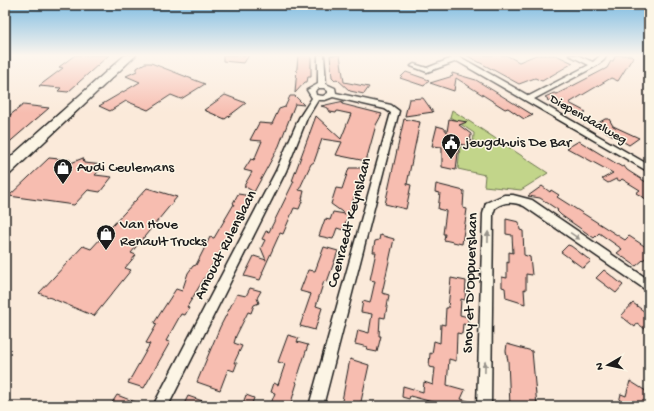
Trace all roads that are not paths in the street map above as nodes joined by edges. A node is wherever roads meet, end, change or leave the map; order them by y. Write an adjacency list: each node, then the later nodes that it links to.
1 (110, 74): 9 (main road)
2 (322, 74): 5 (street)
3 (485, 74): 8 (street, Diependaalweg)
4 (576, 74): 8 (street)
5 (322, 86): 6 (street); 7 (street, Arnoudt Rulenslaan)
6 (332, 94): 7 (street); 13 (street, Coenraedt Keynslaan)
7 (316, 97): 12 (street, Arnoudt Rulenslaan)
8 (529, 99): 10 (street, Diependaalweg)
9 (5, 170)
10 (649, 170)
11 (649, 287): 14 (street, Snoy et D'Oppuerslaan, one-way to 11)
12 (160, 406)
13 (316, 406)
14 (484, 406)

